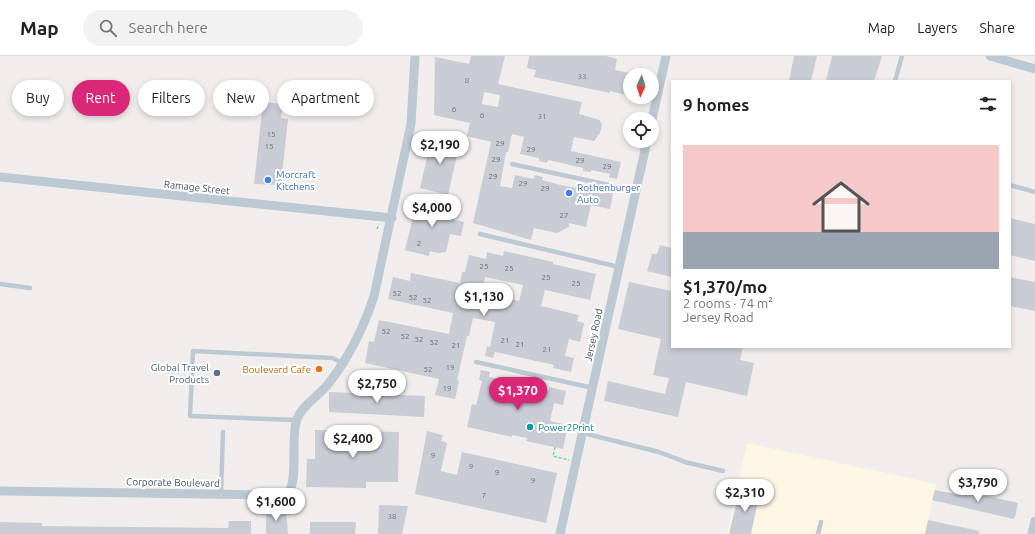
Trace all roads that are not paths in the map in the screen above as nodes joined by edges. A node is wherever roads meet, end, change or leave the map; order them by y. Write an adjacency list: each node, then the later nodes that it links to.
1 (415, 56): 14 (street)
2 (666, 56): 7 (street)
3 (902, 56): 6 (lane)
4 (990, 56): 5 (street)
5 (1035, 68)
6 (895, 80)
7 (654, 112)
8 (645, 148): 12 (street, Jersey Road)
9 (512, 164): 12 (lane)
10 (0, 177): 14 (street, Ramage Street)
11 (1011, 185): 13 (lane)
12 (636, 191): 16 (street, Jersey Road)
13 (1035, 192)
14 (392, 218): 20 (street)
15 (480, 234): 16 (lane)
16 (619, 267): 21 (street, Jersey Road)
17 (0, 284): 18 (lane)
18 (30, 288)
19 (476, 362): 21 (lane)
20 (343, 363): 22 (street); 22 (lane)
21 (593, 388): 24 (street, Jersey Road)
22 (296, 420): 27 (street, Corporate Boulevard)
23 (223, 432): 27 (lane)
24 (583, 433): 25 (lane); 30 (street, Jersey Road)
25 (723, 471)
26 (0, 491): 27 (street, Corporate Boulevard)
27 (221, 494)
28 (1035, 521): 32 (street)
29 (821, 522): 31 (lane)
30 (560, 534)
31 (818, 534)
32 (1032, 534)

